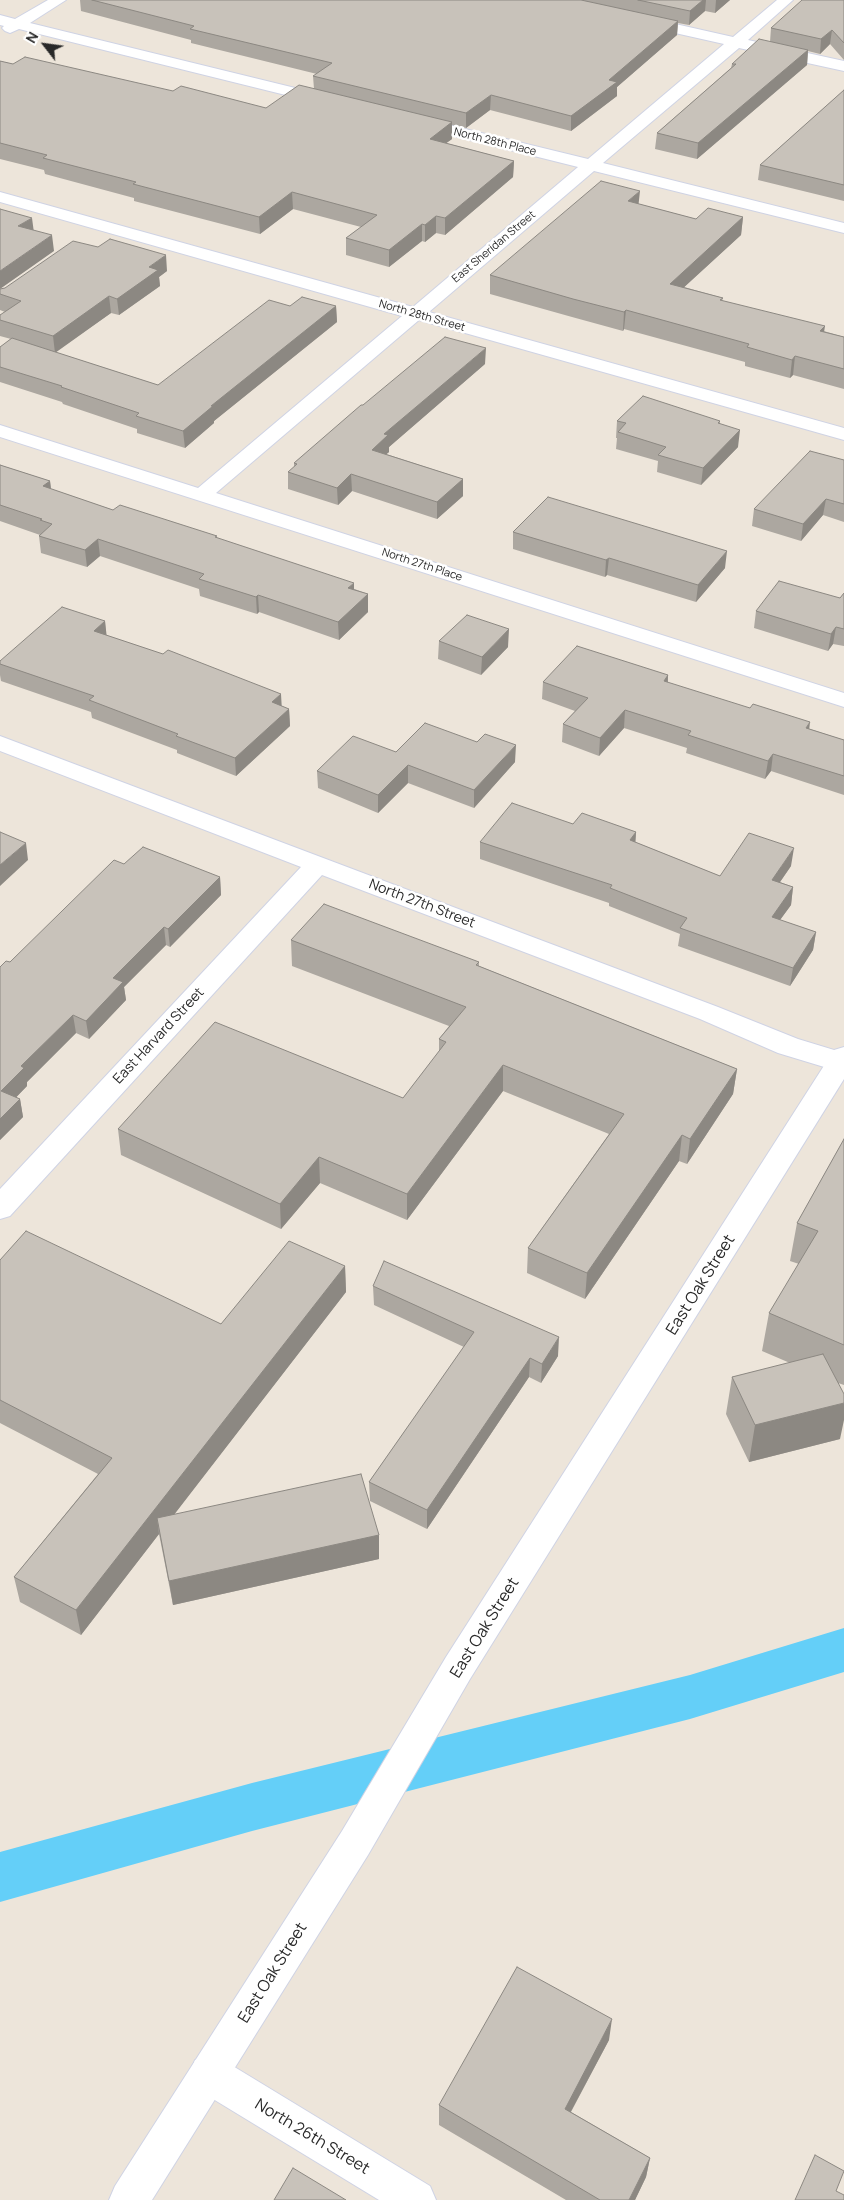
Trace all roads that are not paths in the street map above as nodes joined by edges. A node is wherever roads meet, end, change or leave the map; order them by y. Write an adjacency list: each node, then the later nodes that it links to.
1 (59, 0): 5 (street)
2 (786, 0): 7 (street, East Sheridan Street)
3 (621, 17): 7 (street)
4 (0, 20): 5 (street)
5 (18, 24): 6 (street); 9 (street)
6 (0, 34)
7 (736, 42): 8 (street); 11 (street, East Sheridan Street)
8 (844, 66)
9 (342, 104)
10 (400, 118): 11 (street, North 28th Place)
11 (590, 166): 14 (street, North 28th Place); 16 (street, East Sheridan Street)
12 (0, 197): 13 (street, North 28th Street)
13 (104, 226): 15 (street); 16 (street, North 28th Street)
14 (844, 228)
15 (88, 237)
16 (416, 314): 18 (street, North 28th Street); 19 (street, East Sheridan Street)
17 (0, 431): 19 (street, North 27th Place)
18 (844, 434)
19 (202, 495): 20 (street, North 27th Place)
20 (844, 700)
21 (0, 742): 22 (street, North 27th Street)
22 (318, 864): 23 (street, North 27th Street); 24 (street, East Harvard Street)
23 (843, 1061): 25 (street, East Oak Street)
24 (0, 1208)
25 (209, 2074): 26 (street, East Oak Street); 27 (street, North 26th Street)
26 (128, 2200)
27 (416, 2200)

